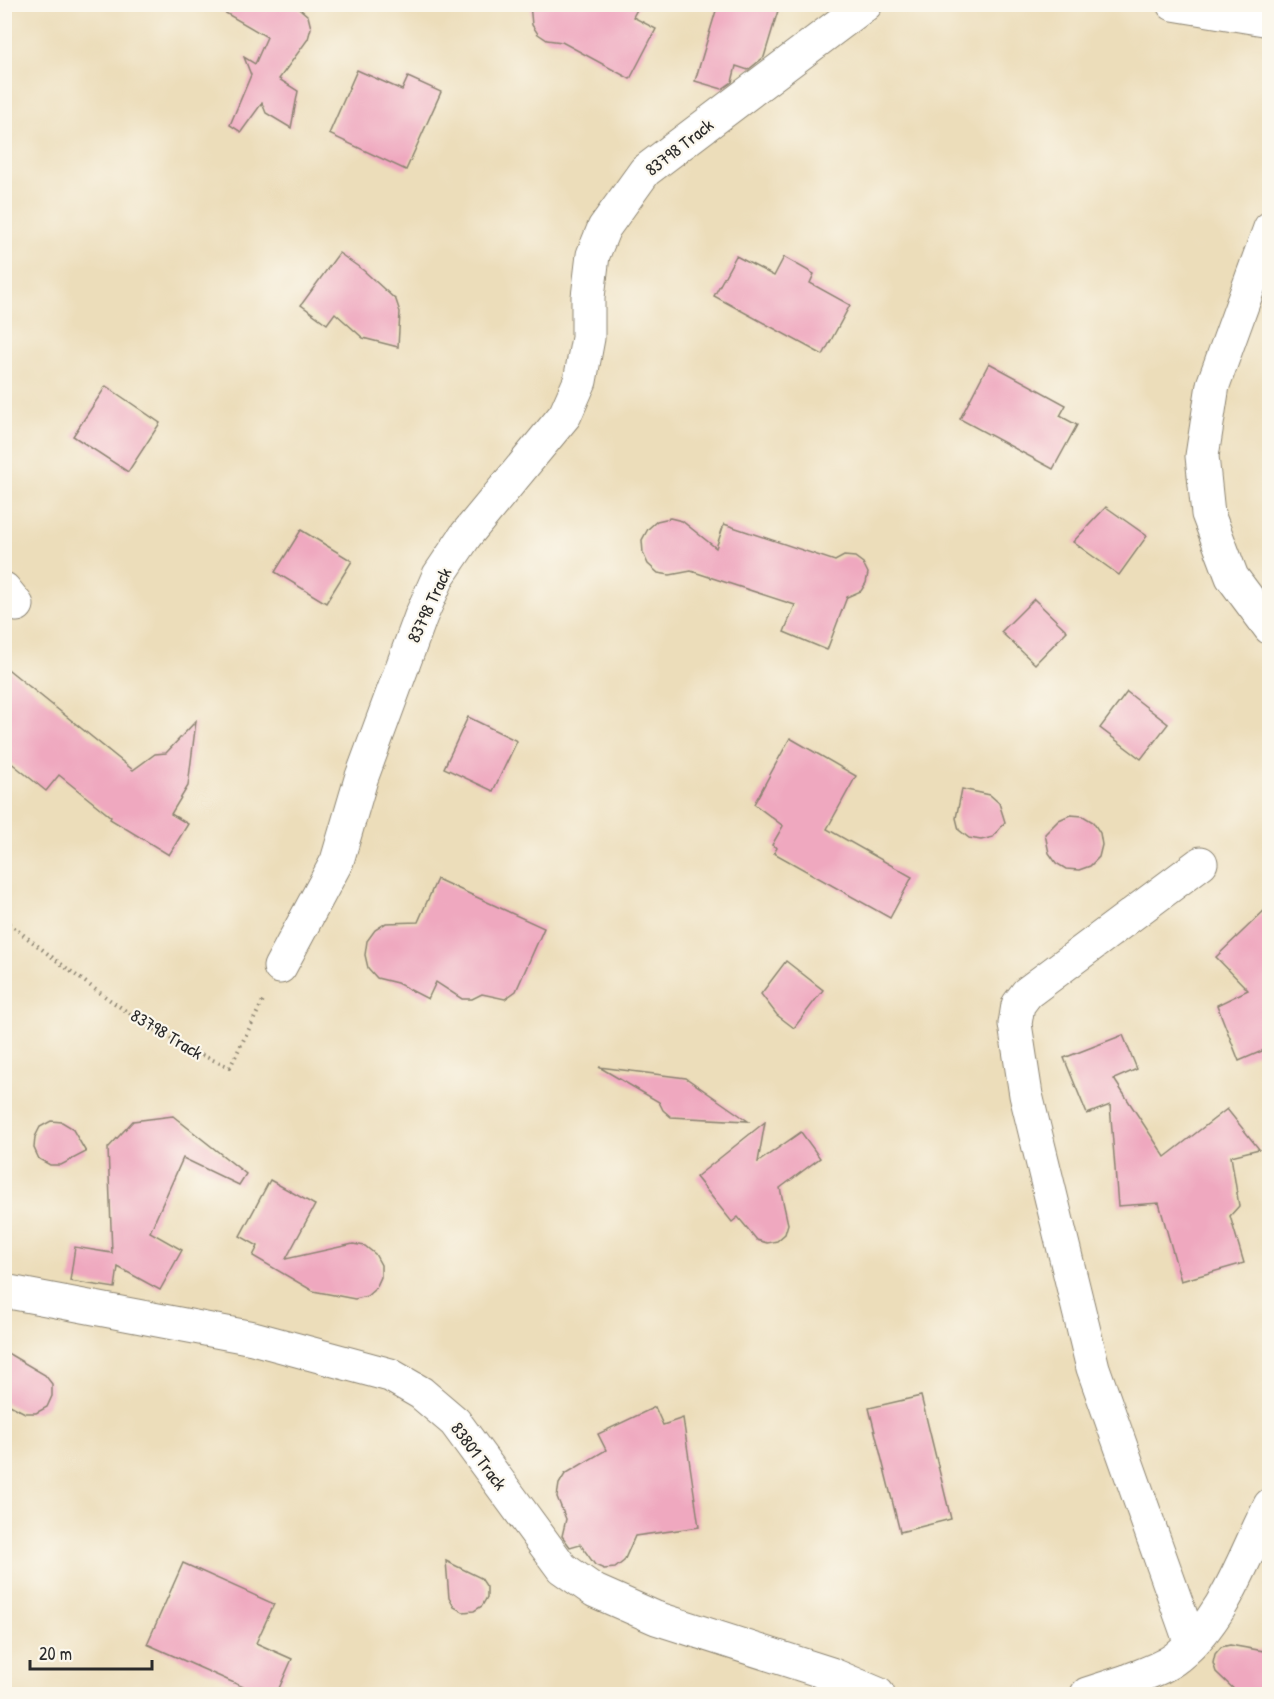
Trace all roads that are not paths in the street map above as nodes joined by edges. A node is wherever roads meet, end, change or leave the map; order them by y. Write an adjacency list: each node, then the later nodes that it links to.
1 (866, 4): 7 (street, 83798 Track)
2 (1173, 4): 3 (street)
3 (1269, 20)
4 (1269, 228): 5 (street)
5 (1269, 628)
6 (1201, 863): 10 (street)
7 (280, 967)
8 (4, 1291): 12 (street, 83801 Track)
9 (1269, 1505): 10 (street)
10 (1191, 1644): 11 (street)
11 (1132, 1688): 13 (street)
12 (878, 1695)
13 (1087, 1695)

